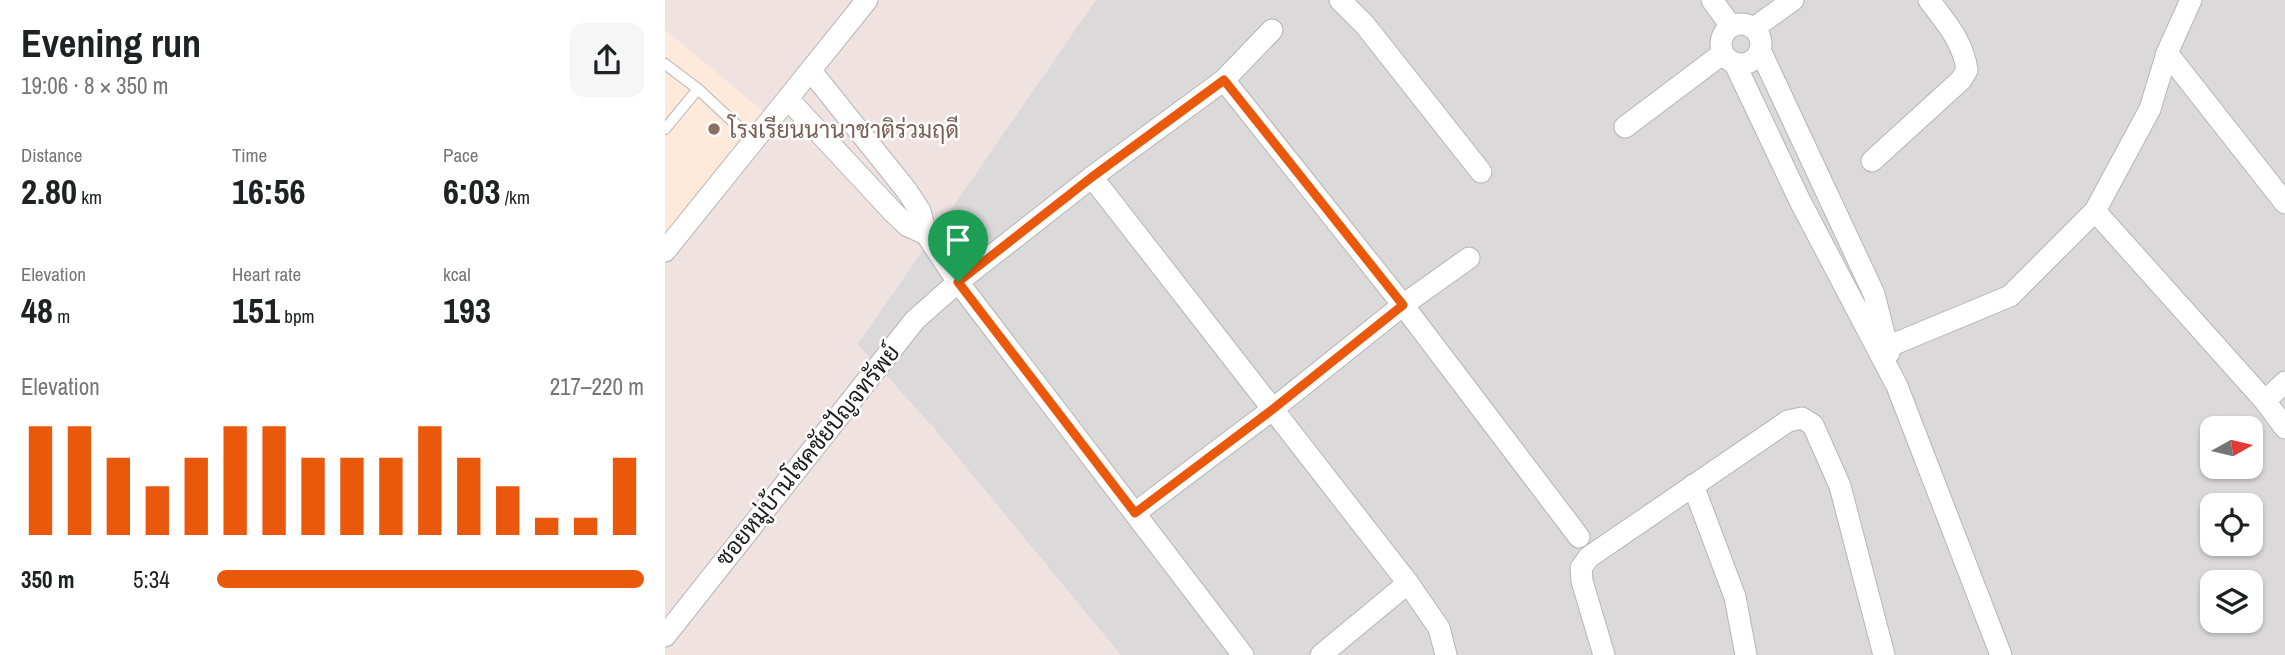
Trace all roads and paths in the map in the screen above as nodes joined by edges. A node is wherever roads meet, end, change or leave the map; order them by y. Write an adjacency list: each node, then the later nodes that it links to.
1 (867, 0): 14 (street)
2 (1340, 0): 22 (street)
3 (1712, 0): 7 (street)
4 (1793, 0): 8 (street)
5 (1929, 0): 21 (street)
6 (2191, 0): 11 (street)
7 (1731, 26): 8 (street); 12 (street)
8 (1754, 28): 10 (street)
9 (1272, 30): 15 (street, ซอยหมู่บ้านโชคชัยปัญจทรัพย์)
10 (1761, 50): 12 (street); 24 (street)
11 (2167, 52): 26 (street); 27 (street)
12 (1729, 59): 18 (street); 25 (street)
13 (665, 64): 16 (lane)
14 (811, 71): 17 (street); 28 (street)
15 (1224, 80): 23 (street, ซอยหมู่บ้านโชคชัยปัญจทรัพย์); 32 (street)
16 (698, 89): 19 (lane); 20 (lane)
17 (788, 99): 20 (street); 28 (street)
18 (1625, 127)
19 (665, 129)
20 (755, 142): 29 (street)
21 (1873, 161)
22 (1481, 172)
23 (1092, 177): 31 (street, ซอยหมู่บ้านโชคชัยปัญจทรัพย์); 37 (street)
24 (1825, 189): 25 (street); 33 (street)
25 (1800, 201): 35 (street)
26 (2285, 204)
27 (2095, 211): 33 (street); 36 (street)
28 (926, 234): 31 (street)
29 (665, 251)
30 (1469, 258): 32 (street)
31 (958, 282): 40 (street); 43 (street, ซอยหมู่บ้านโชคชัยปัญจทรัพย์)
32 (1403, 305): 37 (street); 41 (street)
33 (1887, 347): 35 (street)
34 (2285, 382): 36 (street)
35 (1896, 386): 50 (street)
36 (2265, 401): 38 (street)
37 (1273, 409): 40 (street); 42 (street)
38 (2285, 428)
39 (1693, 485): 47 (street); 48 (street); 49 (street)
40 (1135, 513): 44 (street)
41 (1579, 537)
42 (1408, 583): 45 (street); 46 (street)
43 (665, 636)
44 (1243, 655)
45 (1321, 655)
46 (1446, 655)
47 (1604, 655)
48 (1746, 655)
49 (1884, 655)
50 (2001, 655)

